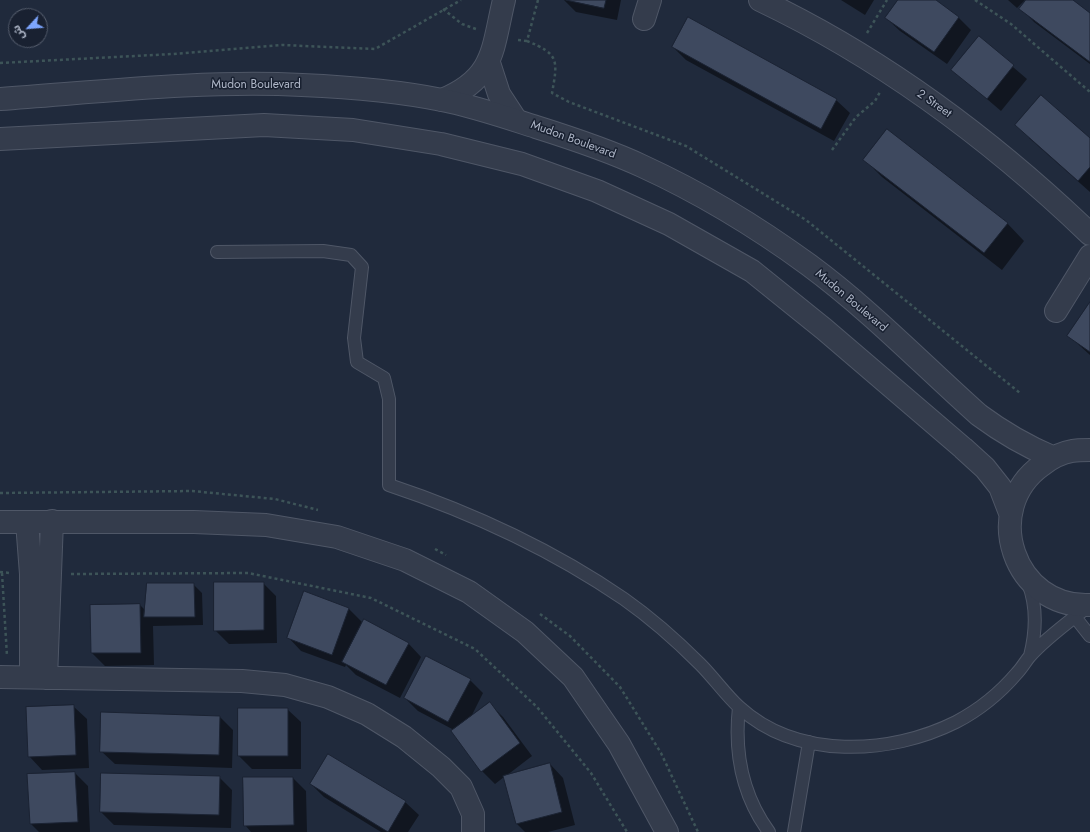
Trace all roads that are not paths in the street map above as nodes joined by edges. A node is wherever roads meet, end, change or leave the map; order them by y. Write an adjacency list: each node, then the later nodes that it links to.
1 (504, 0): 3 (street)
2 (760, 0): 8 (street, 2 Street)
3 (489, 63): 5 (street); 6 (street)
4 (0, 99): 5 (street, Mudon Boulevard)
5 (442, 100): 6 (street, Mudon Boulevard)
6 (516, 120): 13 (street, Mudon Boulevard)
7 (0, 138): 14 (street)
8 (1090, 234)
9 (217, 252): 24 (lane)
10 (1090, 256): 11 (street)
11 (1056, 312)
12 (1090, 450): 13 (street)
13 (1052, 457): 14 (street)
14 (1010, 513): 18 (street)
15 (52, 521): 17 (street); 23 (street); 27 (street)
16 (0, 522): 17 (street)
17 (27, 522): 23 (street)
18 (1025, 575): 19 (street); 21 (lane)
19 (1085, 609): 20 (lane); 21 (lane)
20 (1090, 636)
21 (1030, 656): 25 (lane)
22 (4, 677): 23 (street)
23 (39, 677): 26 (street)
24 (739, 707): 25 (lane); 28 (lane)
25 (809, 742): 29 (lane)
26 (473, 832)
27 (667, 832)
28 (769, 832)
29 (794, 832)

